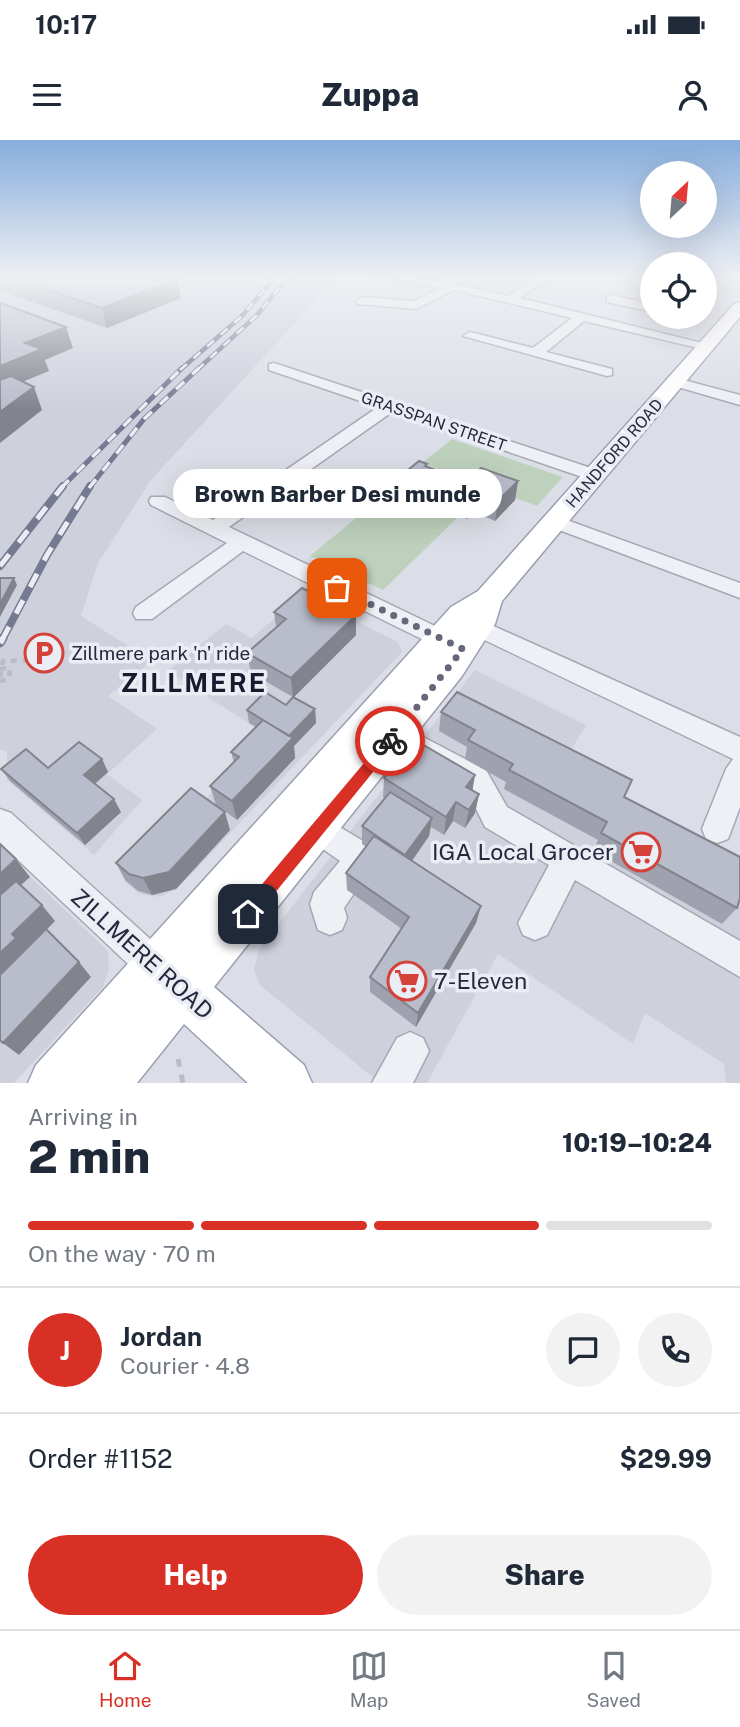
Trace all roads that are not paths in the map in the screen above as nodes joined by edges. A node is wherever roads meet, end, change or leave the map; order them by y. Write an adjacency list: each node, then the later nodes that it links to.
1 (576, 321): 8 (street)
2 (603, 321): 5 (street)
3 (640, 321): 5 (street)
4 (728, 321): 7 (main road, HANDFORD ROAD)
5 (633, 328): 7 (street)
6 (471, 336): 8 (street)
7 (707, 346): 11 (main road, HANDFORD ROAD)
8 (536, 353): 10 (street)
9 (274, 367): 13 (street, GRASSPAN STREET)
10 (607, 372)
11 (676, 383): 12 (street); 14 (main road, HANDFORD ROAD)
12 (740, 400)
13 (390, 406): 14 (street, GRASSPAN STREET); 17 (street)
14 (594, 475): 16 (main road, HANDFORD ROAD)
15 (158, 500): 17 (street)
16 (553, 521): 19 (street); 21 (main road, HANDFORD ROAD)
17 (215, 528): 18 (street)
18 (242, 542): 20 (street); 21 (street)
19 (740, 591)
20 (144, 613)
21 (467, 628): 22 (main road, HANDFORD ROAD); 23 (street)
22 (384, 727): 26 (main road, HANDFORD ROAD); 28 (street); 32 (main road, HANDFORD ROAD)
23 (740, 750)
24 (740, 769): 27 (street)
25 (0, 823): 32 (street, ZILLMERE ROAD)
26 (318, 828): 29 (street); 32 (main road, HANDFORD ROAD)
27 (717, 829)
28 (569, 859): 30 (street); 31 (street)
29 (330, 918)
30 (535, 923)
31 (740, 960)
32 (170, 980): 33 (main road, HANDFORD ROAD); 34 (main road, HANDFORD ROAD); 35 (main road, ZILLMERE ROAD)
33 (54, 1083)
34 (105, 1083)
35 (286, 1083)

